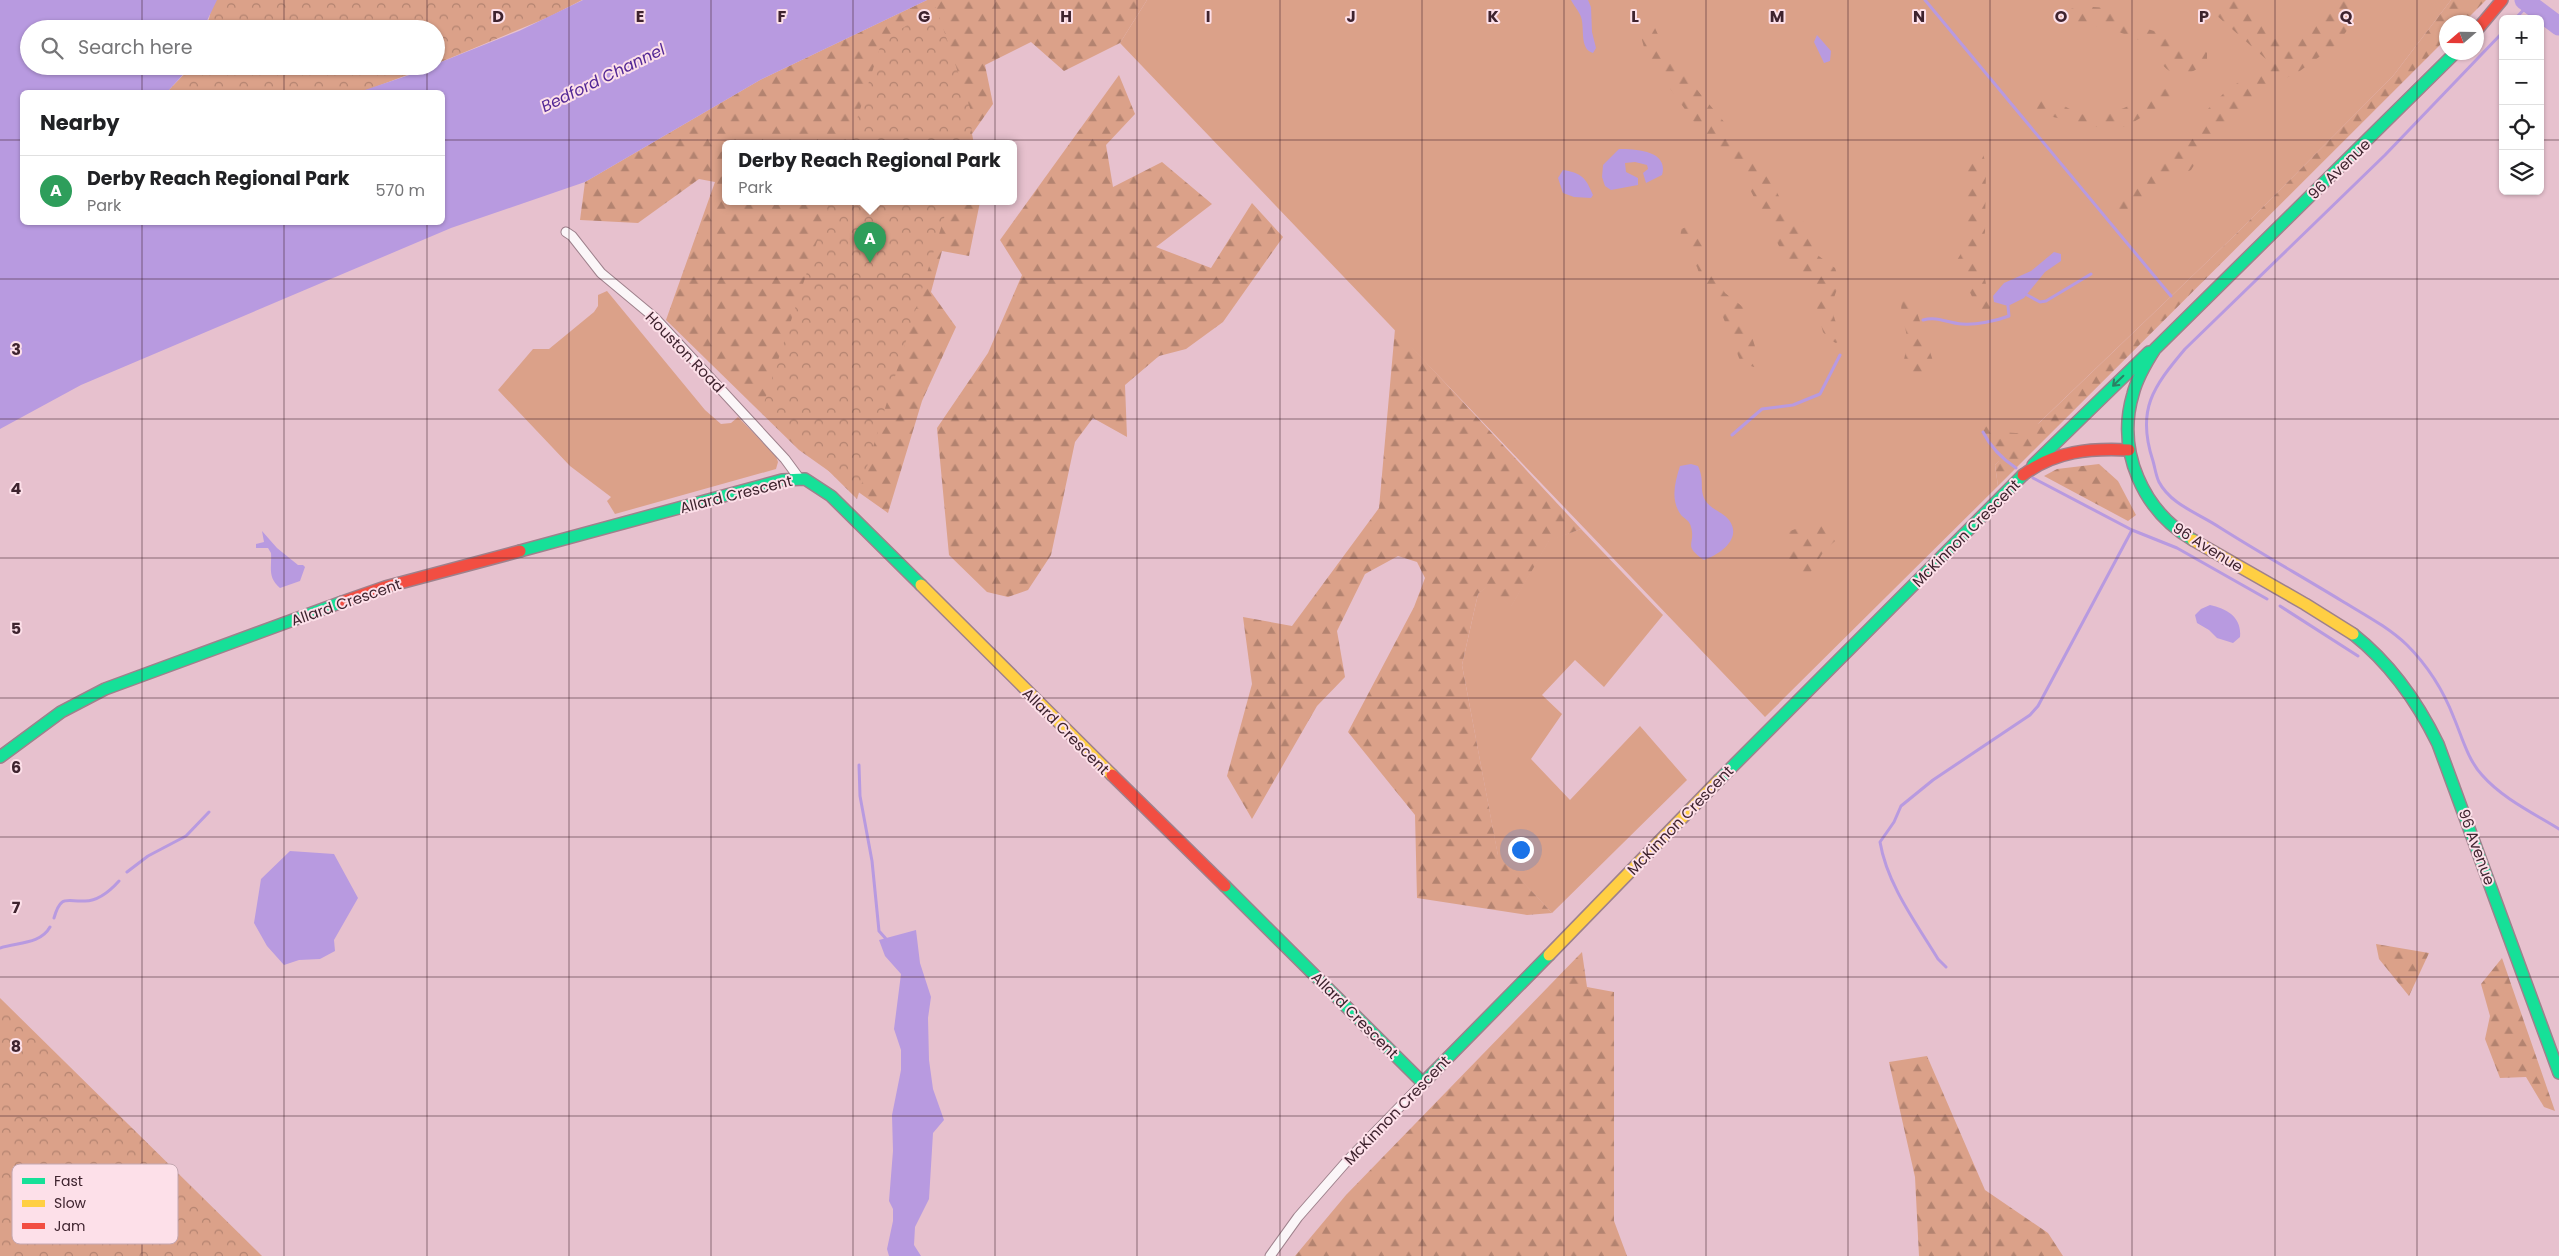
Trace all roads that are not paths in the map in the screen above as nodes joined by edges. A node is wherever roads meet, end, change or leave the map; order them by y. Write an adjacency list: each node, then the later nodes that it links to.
1 (2502, 0): 2 (street)
2 (2484, 22)
3 (2448, 60): 5 (street, 96 Avenue)
4 (566, 232): 8 (street, Houston Road)
5 (2155, 348): 6 (street, 96 Avenue); 7 (street, one-way to 7)
6 (2129, 450): 7 (street, McKinnon Crescent); 10 (street, 96 Avenue)
7 (2029, 470): 11 (street, McKinnon Crescent)
8 (799, 478): 9 (street, Allard Crescent); 11 (street, Allard Crescent)
9 (0, 757)
10 (2559, 1073)
11 (1423, 1083): 12 (street, McKinnon Crescent)
12 (1278, 1252): 13 (street, McKinnon Crescent)
13 (1270, 1256)

